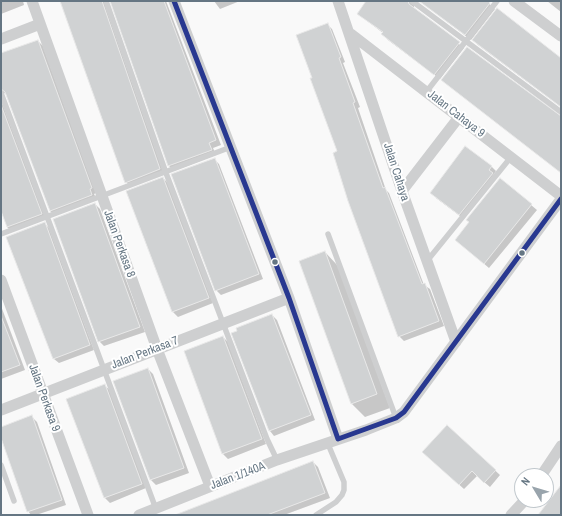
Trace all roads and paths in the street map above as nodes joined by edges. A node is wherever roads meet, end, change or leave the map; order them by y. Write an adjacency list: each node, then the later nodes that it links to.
1 (32, 1): 8 (street, Jalan Perkasa 8)
2 (106, 1): 19 (lane)
3 (174, 1): 17 (street)
4 (338, 1): 9 (street, Jalan Cahaya)
5 (412, 1): 12 (lane)
6 (497, 1): 12 (lane)
7 (514, 1): 10 (street)
8 (40, 24): 11 (street); 21 (street, Jalan Perkasa 8)
9 (351, 34): 13 (street, Jalan Cahaya 9); 20 (street, Jalan Cahaya)
10 (561, 36)
11 (1, 39)
12 (466, 41): 13 (lane); 15 (lane)
13 (427, 91): 16 (street, Jalan Cahaya 9)
14 (1, 93): 24 (lane)
15 (561, 112)
16 (459, 116): 18 (street, Jalan Cahaya 9); 20 (street)
17 (230, 147): 19 (lane); 29 (street)
18 (511, 157): 22 (street, Jalan Cahaya 9); 27 (lane)
19 (166, 172): 21 (lane); 30 (lane)
20 (402, 191): 27 (street, Jalan Cahaya)
21 (102, 194): 24 (lane); 32 (street, Jalan Perkasa 8)
22 (561, 196)
23 (561, 199): 31 (street)
24 (47, 216): 25 (lane); 33 (lane)
25 (1, 234)
26 (328, 234): 36 (lane)
27 (427, 261): 31 (street, Jalan Cahaya)
28 (1, 280): 34 (street, Jalan Perkasa 9)
29 (289, 298): 30 (street, Jalan Perkasa 7); 37 (street)
30 (223, 323): 32 (street, Jalan Perkasa 7); 39 (lane)
31 (456, 342): 36 (street)
32 (157, 349): 33 (street, Jalan Perkasa 7); 42 (street, Jalan Perkasa 8)
33 (103, 369): 34 (street, Jalan Perkasa 7); 44 (lane)
34 (42, 393): 35 (street, Jalan Perkasa 7); 45 (street, Jalan Perkasa 9)
35 (1, 410)
36 (396, 418): 37 (street, Jalan 1/140A)
37 (333, 442): 39 (street, Jalan 1/140A); 47 (lane)
38 (561, 446): 41 (street)
39 (277, 460): 42 (street, Jalan 1/140A)
40 (1, 465): 43 (lane)
41 (546, 468)
42 (210, 486): 44 (street, Jalan 1/140A)
43 (14, 501)
44 (156, 509): 46 (street, Jalan 1/140A)
45 (88, 515)
46 (139, 515)
47 (316, 515)

